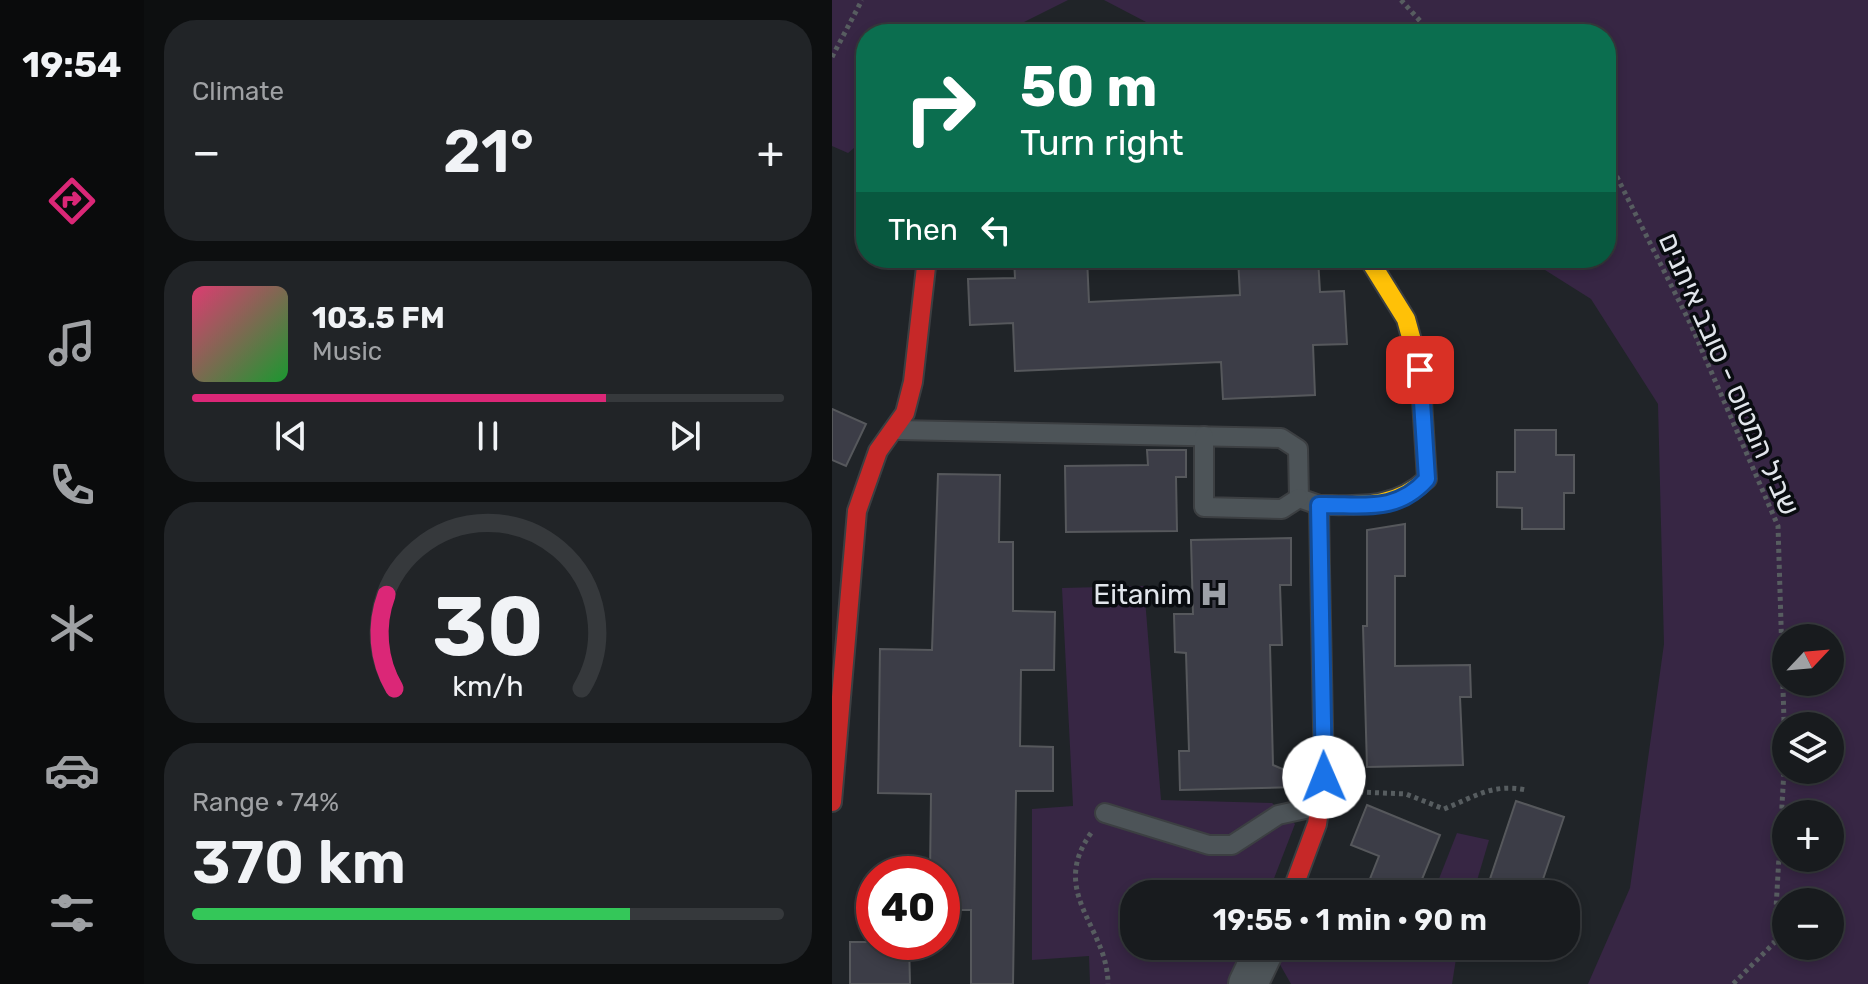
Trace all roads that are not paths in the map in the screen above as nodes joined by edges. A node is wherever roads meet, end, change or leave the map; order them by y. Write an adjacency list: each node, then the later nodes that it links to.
1 (926, 268): 3 (street)
2 (1375, 268): 6 (street)
3 (893, 430): 4 (lane); 8 (street)
4 (1204, 436): 5 (lane); 5 (lane)
5 (1299, 498): 6 (lane)
6 (1319, 505): 7 (street)
7 (1321, 798): 9 (lane); 10 (street)
8 (832, 802)
9 (1105, 813)
10 (1298, 880)
11 (1259, 960): 12 (street)
12 (1248, 984)

